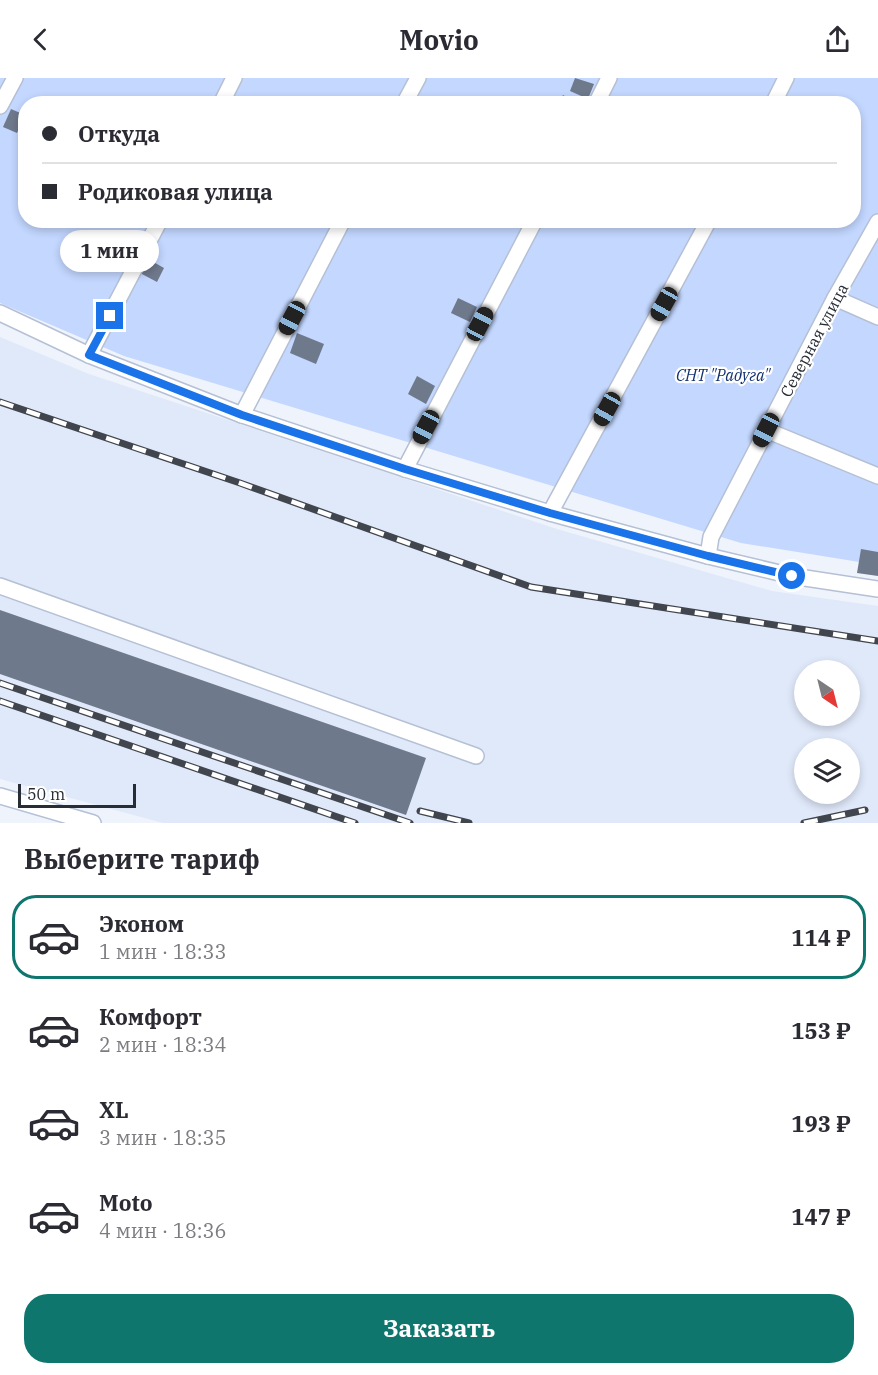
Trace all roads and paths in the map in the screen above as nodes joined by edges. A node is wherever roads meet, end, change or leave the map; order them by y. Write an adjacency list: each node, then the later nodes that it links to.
1 (15, 78): 10 (street)
2 (234, 78): 6 (street)
3 (417, 78): 7 (street)
4 (609, 78): 8 (street)
5 (786, 78): 9 (street)
6 (225, 96)
7 (408, 96)
8 (600, 96)
9 (777, 96)
10 (0, 106)
11 (878, 222): 16 (street, Северная улица)
12 (156, 228): 19 (street)
13 (339, 228): 20 (street)
14 (531, 228): 22 (street)
15 (705, 228): 24 (street)
16 (835, 298): 18 (street); 21 (street, Северная улица)
17 (0, 313): 19 (street)
18 (878, 317)
19 (89, 355): 20 (street)
20 (242, 415): 22 (street)
21 (766, 430): 23 (street); 25 (street, Северная улица)
22 (405, 469): 24 (street)
23 (878, 476)
24 (550, 513): 25 (street)
25 (708, 556): 27 (street)
26 (0, 586): 28 (street)
27 (878, 590)
28 (476, 756)
29 (0, 796): 30 (street)
30 (93, 823)

